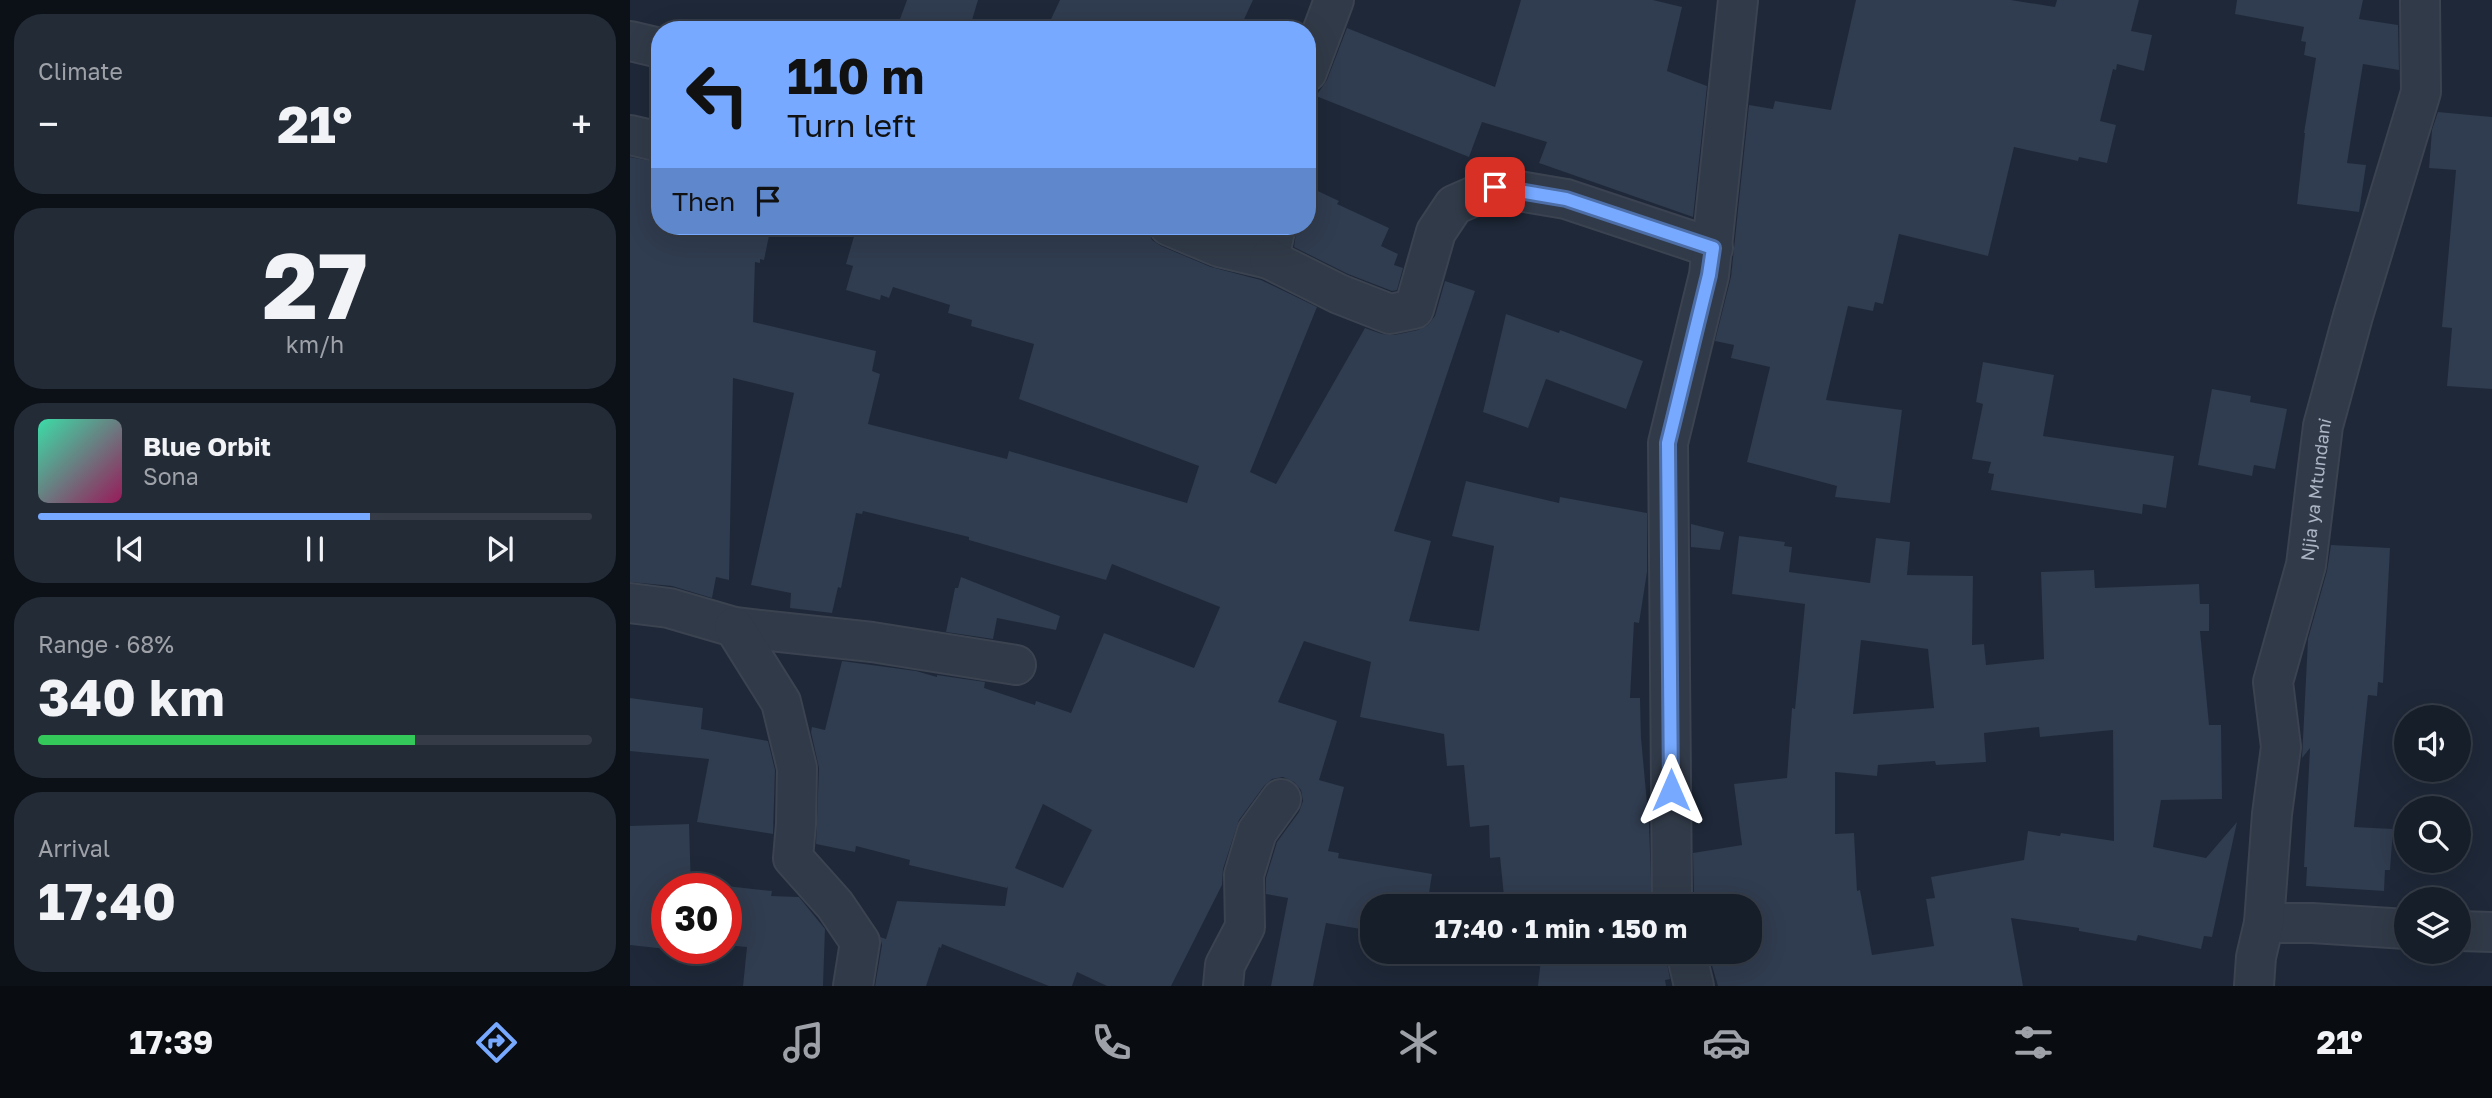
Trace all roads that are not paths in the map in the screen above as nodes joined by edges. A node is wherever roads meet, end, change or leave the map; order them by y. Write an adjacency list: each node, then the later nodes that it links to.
1 (1334, 0): 6 (street)
2 (1738, 0): 11 (street)
3 (2420, 0): 17 (street, Njia ya Mtundani)
4 (630, 41): 5 (street)
5 (651, 46)
6 (1316, 48)
7 (630, 135): 8 (street)
8 (651, 140)
9 (1190, 235): 10 (street)
10 (1273, 242): 11 (street)
11 (1713, 248): 16 (street)
12 (630, 603): 13 (street)
13 (734, 627): 14 (street); 22 (street)
14 (1016, 665)
15 (1281, 799): 23 (street)
16 (1672, 894)
17 (2264, 923): 18 (street); 25 (street, Njia ya Mtundani)
18 (2394, 928)
19 (2471, 931): 20 (street)
20 (2492, 932)
21 (1689, 964): 24 (street)
22 (853, 986)
23 (1223, 986)
24 (1694, 986)
25 (2254, 986)

